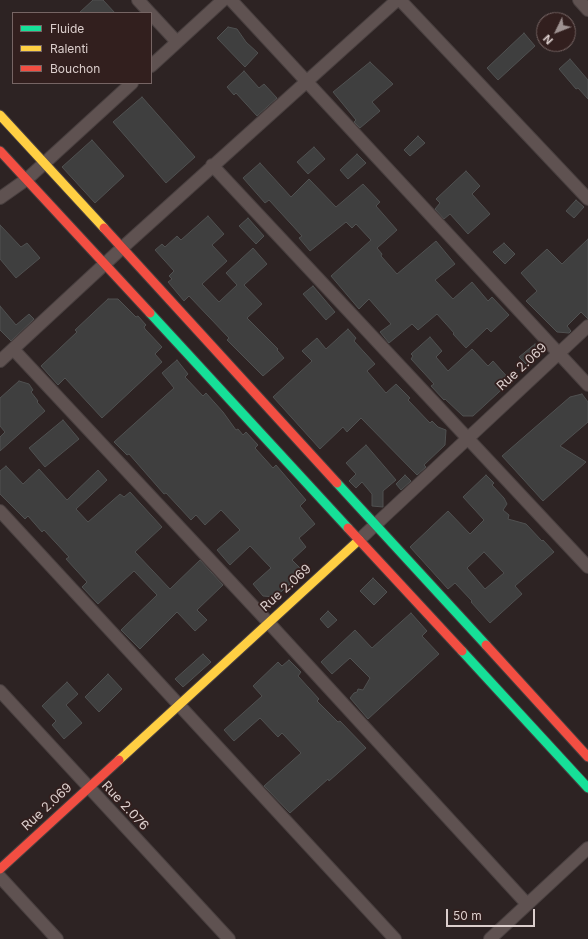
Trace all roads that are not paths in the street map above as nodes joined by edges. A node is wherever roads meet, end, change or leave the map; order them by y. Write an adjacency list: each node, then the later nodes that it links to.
1 (138, 0): 8 (street)
2 (223, 0): 10 (street)
3 (231, 0): 12 (street)
4 (397, 0): 12 (street)
5 (400, 0): 20 (street)
6 (579, 0): 7 (street)
7 (588, 10)
8 (148, 12)
9 (152, 16): 10 (street)
10 (177, 42): 11 (street)
11 (152, 65)
12 (307, 81): 17 (street); 25 (street)
13 (131, 84): 16 (street)
14 (0, 115): 16 (street)
15 (0, 151): 18 (street)
16 (44, 164): 18 (street); 21 (street)
17 (212, 166): 21 (street); 28 (street)
18 (27, 179): 19 (street); 22 (street)
19 (0, 198)
20 (588, 199)
21 (122, 248): 22 (street); 30 (street)
22 (105, 264): 24 (street); 31 (street)
23 (588, 326): 25 (street, Rue 2.069)
24 (13, 349): 26 (street); 33 (street)
25 (558, 353): 27 (street); 28 (street, Rue 2.069)
26 (0, 361)
27 (588, 386)
28 (468, 438): 30 (street, Rue 2.069); 32 (street)
29 (0, 511): 35 (street)
30 (376, 525): 31 (street, Rue 2.069); 36 (street)
31 (359, 540): 33 (street, Rue 2.069); 38 (street)
32 (588, 567)
33 (268, 623): 35 (street, Rue 2.069); 42 (street)
34 (0, 691): 37 (street, Rue 2.076)
35 (179, 705): 37 (street, Rue 2.069); 45 (street)
36 (588, 757)
37 (89, 787): 40 (street, Rue 2.069); 44 (street, Rue 2.076)
38 (588, 788)
39 (588, 848): 42 (street)
40 (0, 869)
41 (0, 877): 43 (street)
42 (527, 904): 46 (street)
43 (57, 939)
44 (229, 939)
45 (395, 939)
46 (490, 939)

